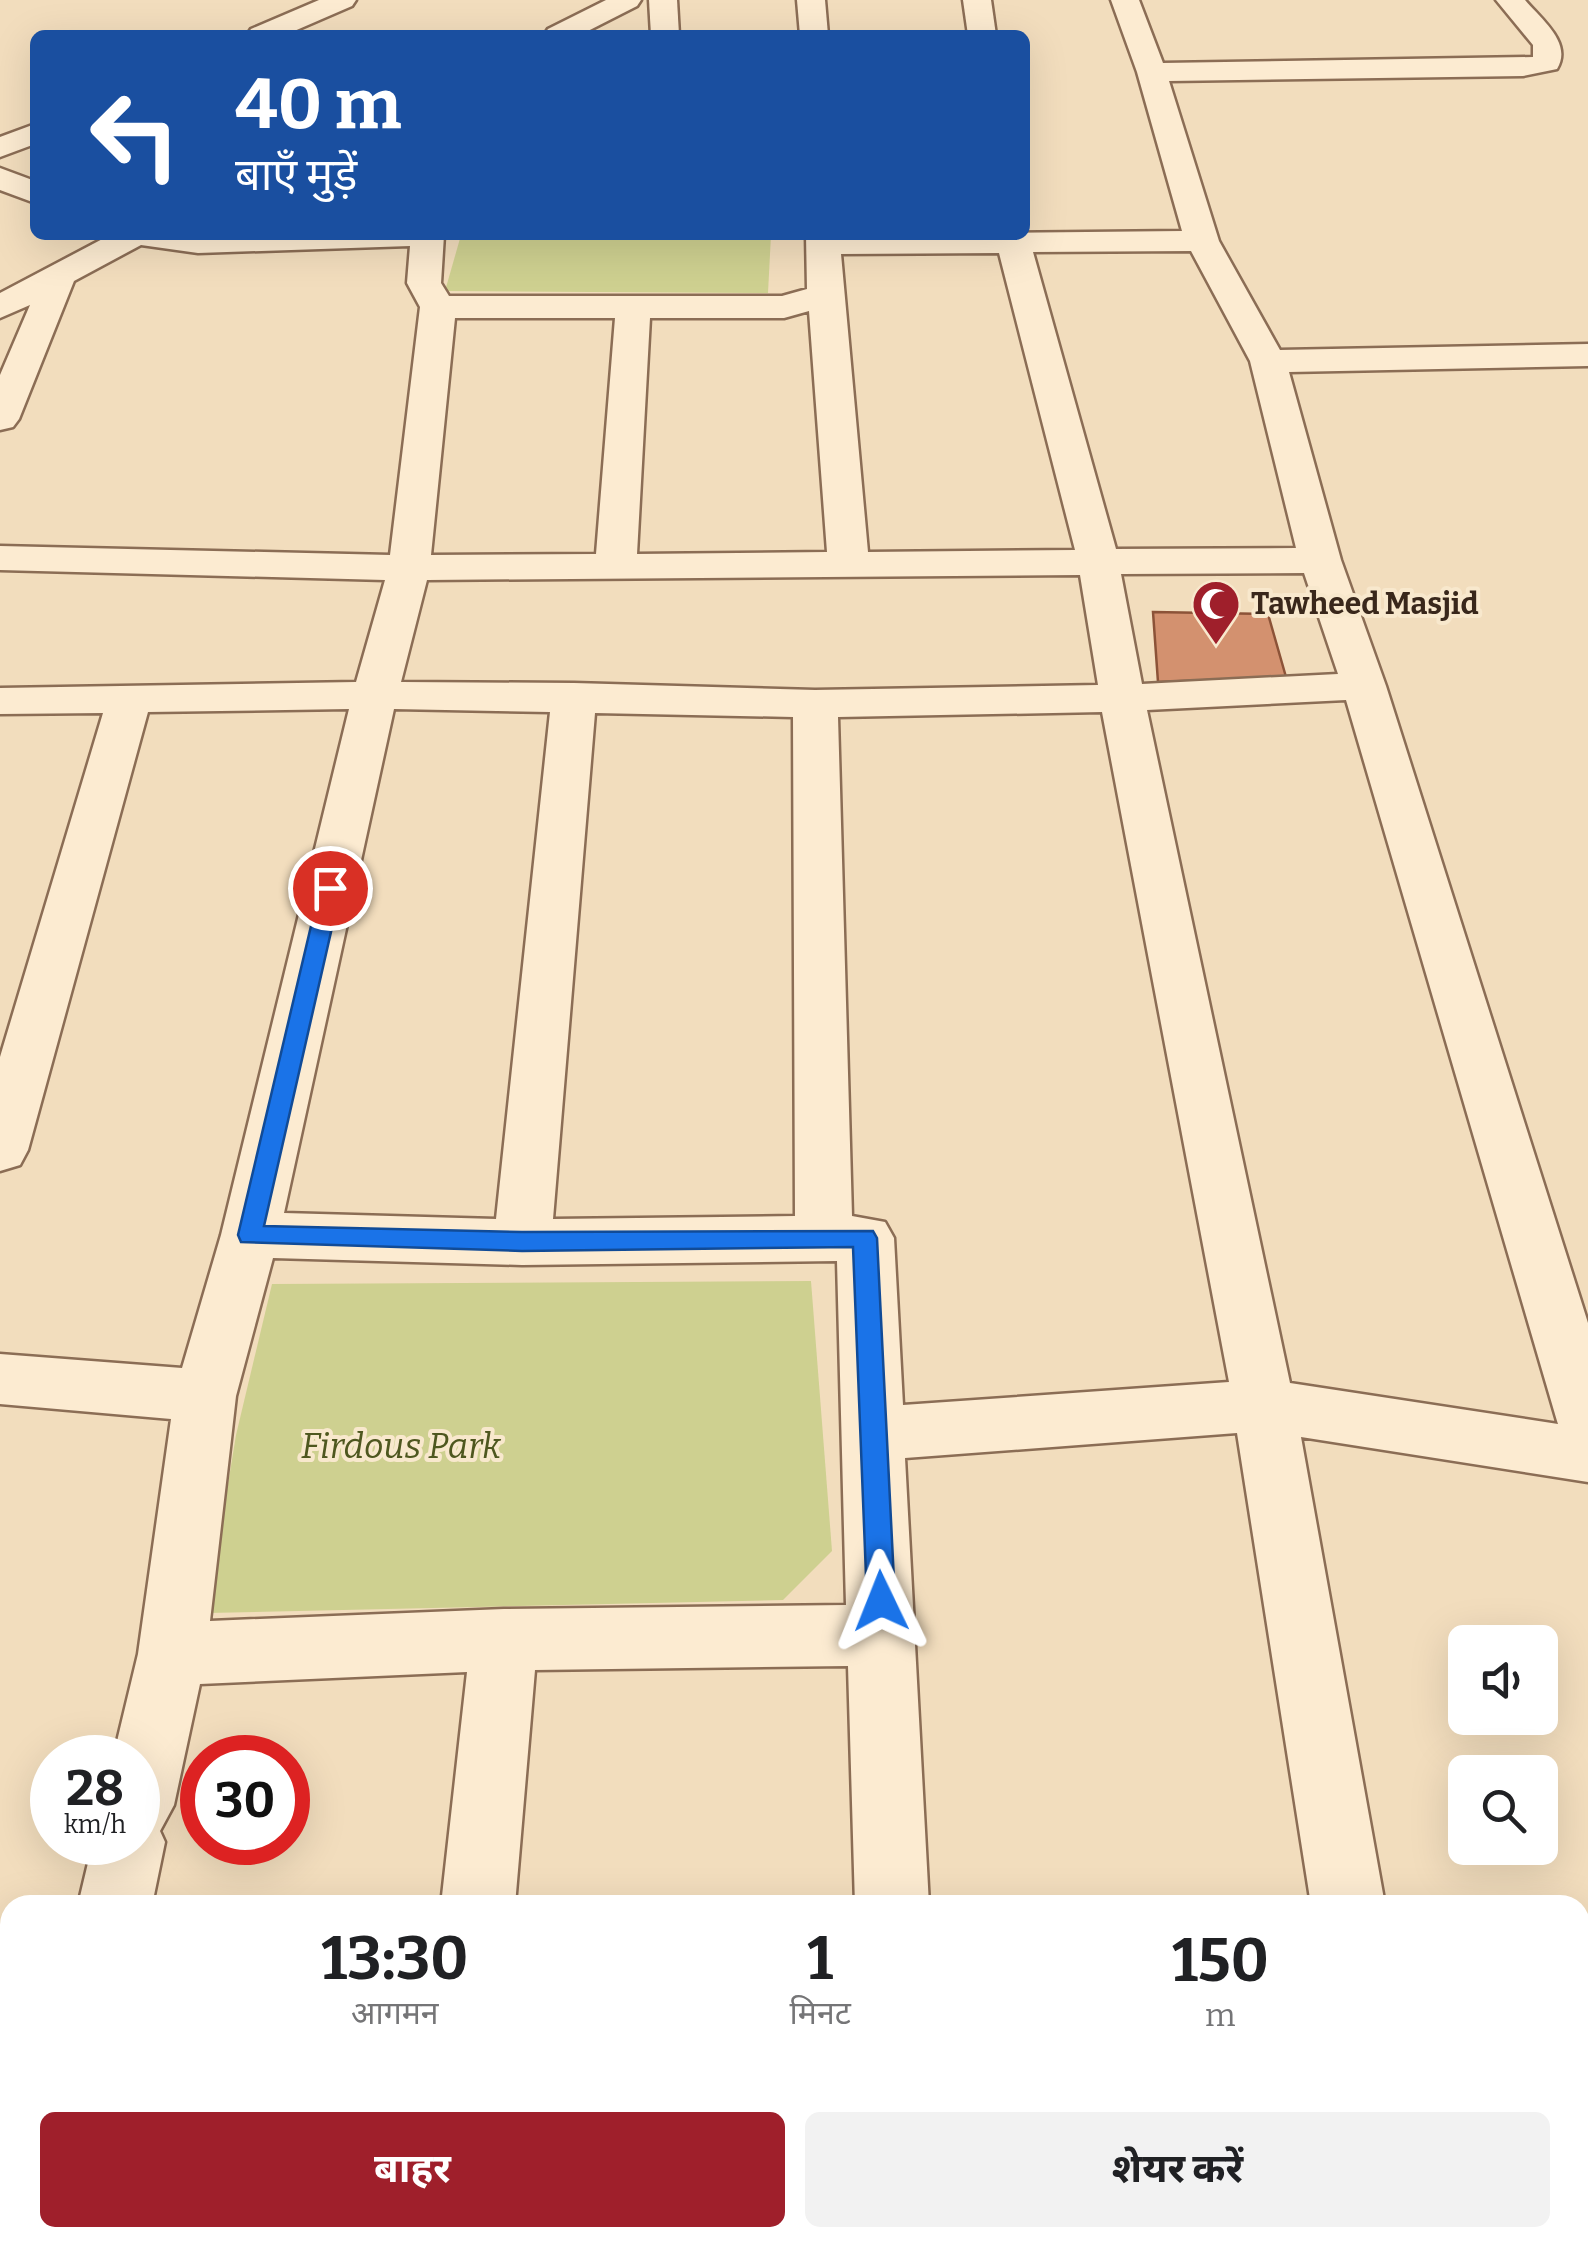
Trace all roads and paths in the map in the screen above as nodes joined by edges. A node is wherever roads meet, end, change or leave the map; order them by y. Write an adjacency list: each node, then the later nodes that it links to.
1 (342, 0): 8 (street)
2 (627, 0): 9 (street)
3 (662, 0): 10 (street)
4 (811, 0): 11 (street)
5 (977, 0): 12 (street)
6 (1125, 0): 15 (street)
7 (1510, 0): 14 (street)
8 (273, 30)
9 (568, 30)
10 (665, 30)
11 (814, 30)
12 (981, 30)
13 (1571, 34): 14 (street)
14 (1536, 36): 15 (street)
15 (1152, 72): 27 (street)
16 (30, 135): 17 (street)
17 (0, 148)
18 (0, 178): 19 (street)
19 (30, 191)
20 (1030, 239): 27 (street)
21 (127, 240): 28 (street)
22 (175, 240): 23 (street)
23 (284, 240)
24 (427, 240): 30 (street)
25 (823, 240): 29 (street)
26 (1012, 240): 37 (street)
27 (1202, 241): 34 (street)
28 (30, 293): 32 (street); 35 (street)
29 (825, 295): 31 (street); 39 (street)
30 (438, 307): 31 (street); 41 (street)
31 (633, 307): 40 (street)
32 (0, 353)
33 (1588, 354): 34 (street)
34 (1268, 361): 38 (street)
35 (0, 419)
36 (0, 558): 41 (street)
37 (1098, 560): 38 (street); 39 (street); 45 (street)
38 (1320, 560): 42 (street)
39 (849, 565): 40 (street)
40 (616, 566): 41 (street)
41 (409, 568): 43 (street)
42 (1364, 686): 45 (street); 56 (street)
43 (375, 695): 44 (street); 46 (street); 50 (street)
44 (574, 696): 48 (street); 52 (street)
45 (1122, 698): 48 (street); 55 (street)
46 (129, 699): 47 (street); 49 (street)
47 (0, 701)
48 (815, 704): 51 (street)
49 (0, 1150)
50 (250, 1235): 52 (street); 54 (street)
51 (824, 1238): 52 (street); 57 (street)
52 (522, 1242)
53 (0, 1379): 54 (street)
54 (205, 1396): 61 (street)
55 (1264, 1405): 57 (street); 58 (street); 67 (street)
56 (1588, 1421)
57 (874, 1434): 59 (street)
58 (1588, 1455)
59 (882, 1634): 60 (street); 66 (street)
60 (504, 1640): 61 (street); 65 (street)
61 (172, 1654): 62 (street)
62 (154, 1735)
63 (124, 1865): 64 (street)
64 (117, 1895)
65 (479, 1895)
66 (892, 1895)
67 (1346, 1895)

